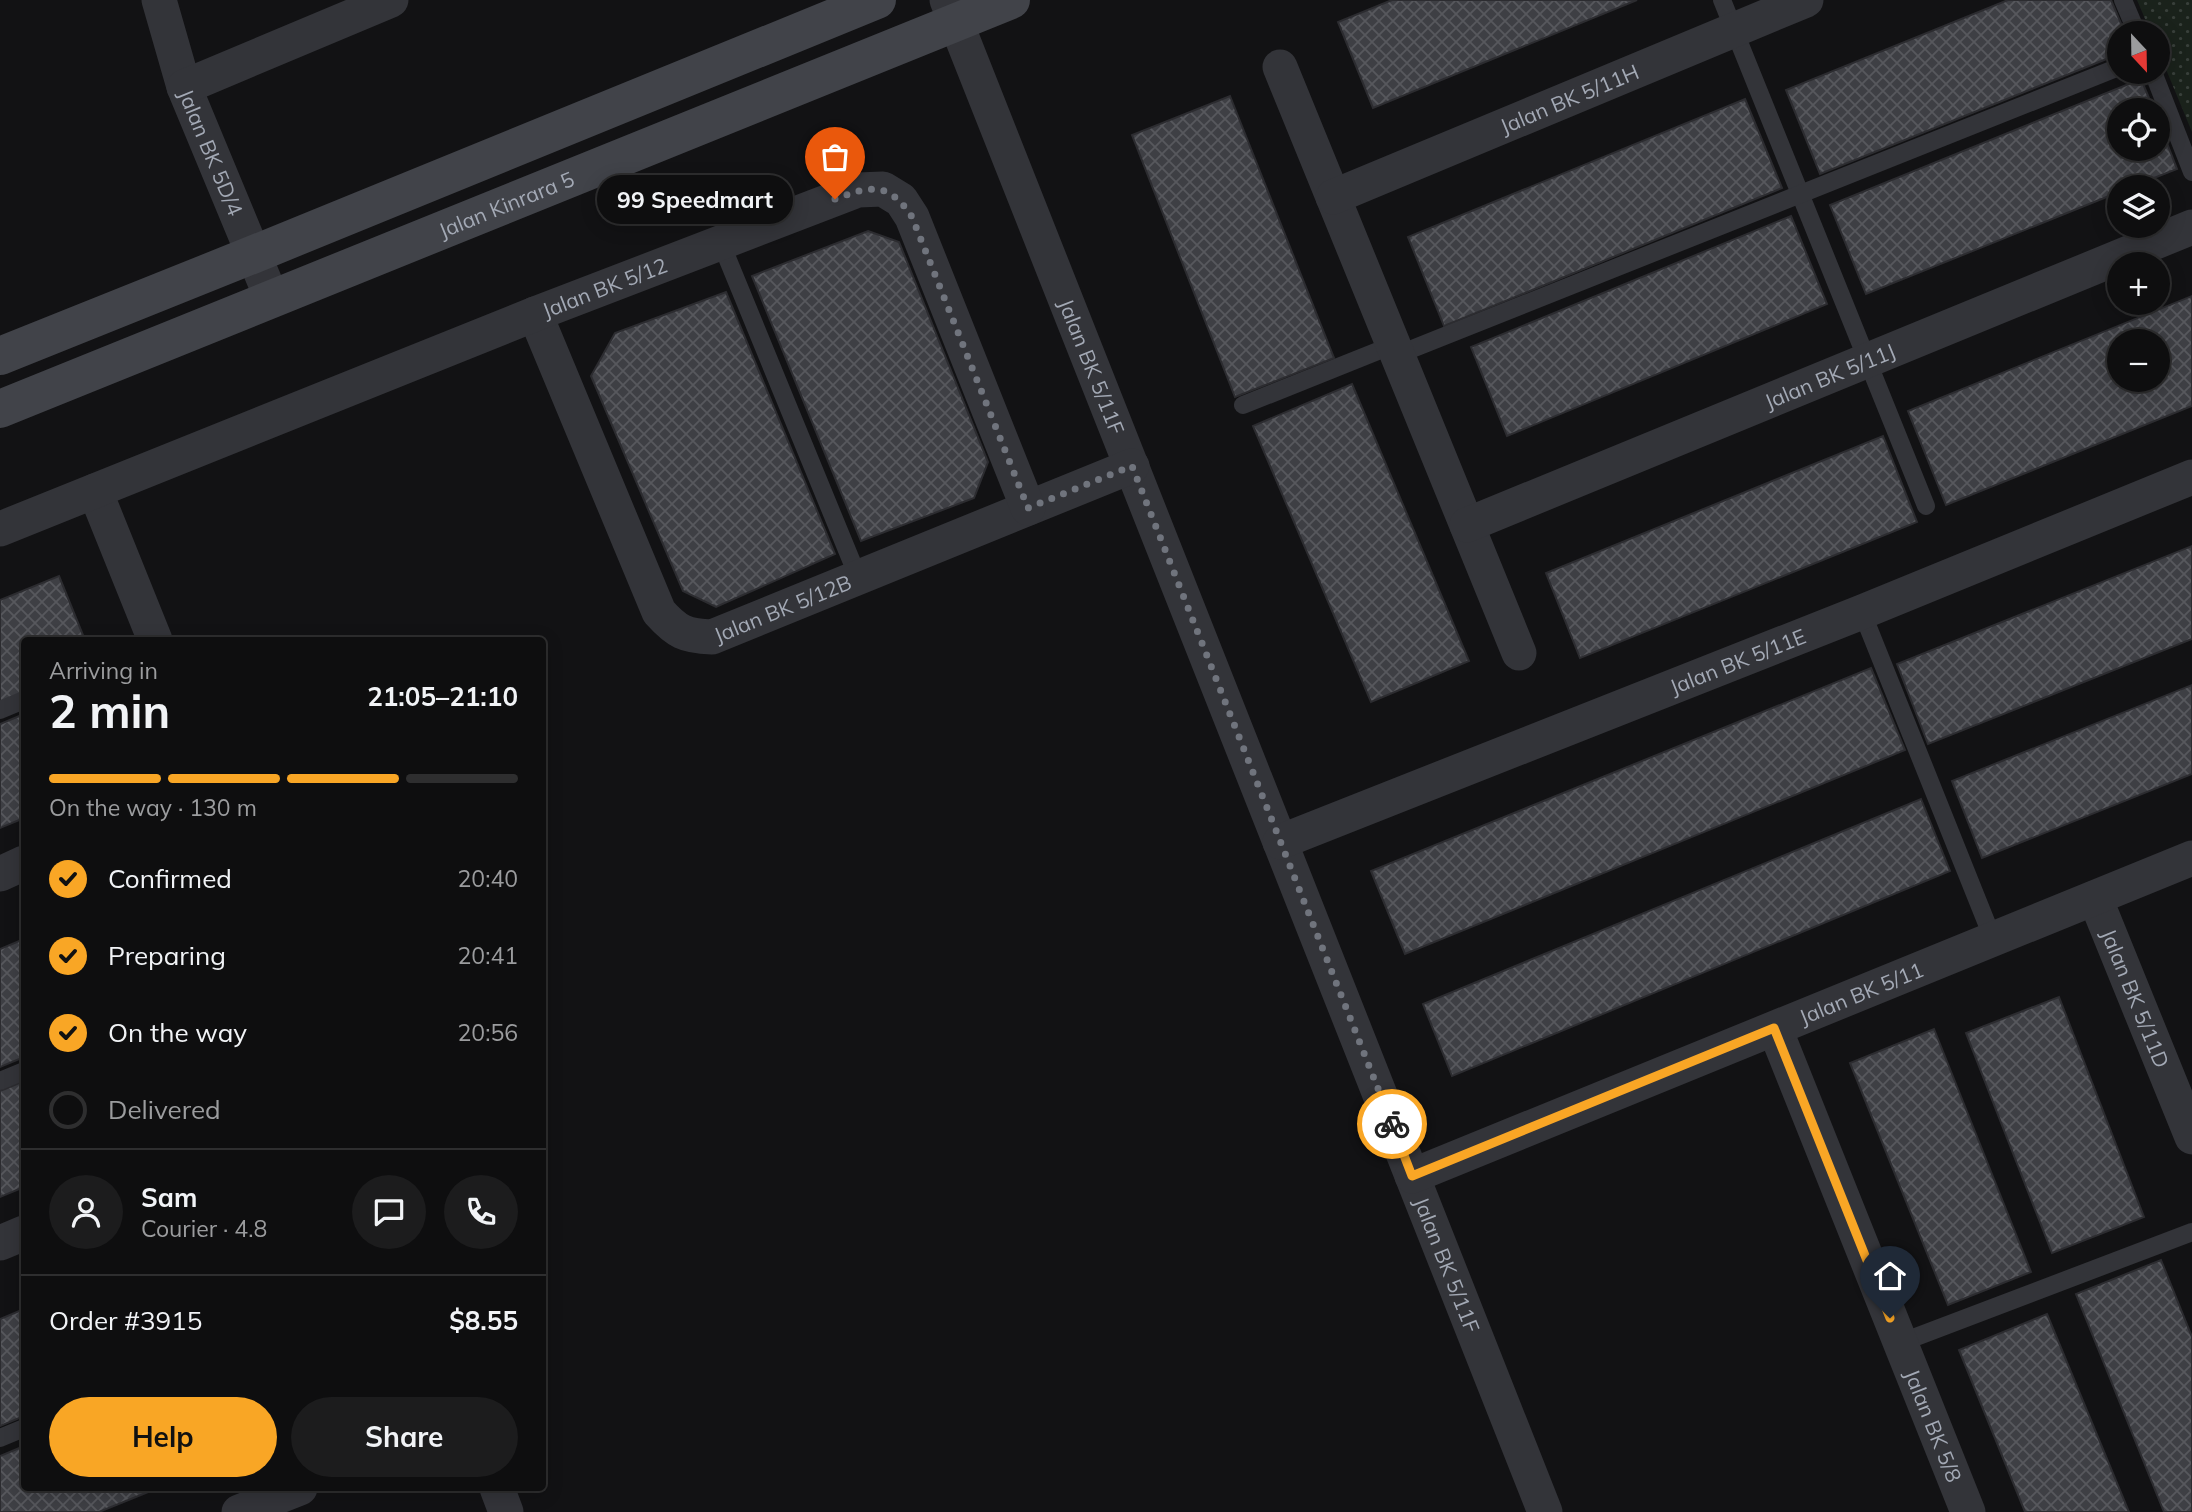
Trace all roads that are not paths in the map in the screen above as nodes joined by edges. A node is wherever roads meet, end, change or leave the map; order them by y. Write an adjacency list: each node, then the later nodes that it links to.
1 (159, 0): 13 (street, Jalan BK 5D/4)
2 (391, 0): 13 (street)
3 (877, 0): 19 (main road)
4 (1011, 0): 7 (main road, Jalan Kinrara 5)
5 (1806, 0): 8 (street, Jalan BK 5/11H)
6 (2123, 0): 9 (lane)
7 (952, 11): 20 (main road, Jalan Kinrara 5); 27 (street, Jalan BK 5/11F)
8 (1728, 15): 15 (lane); 16 (street, Jalan BK 5/11H)
9 (2132, 21)
10 (1280, 67): 16 (street)
11 (2107, 72): 15 (lane)
12 (2158, 84): 14 (lane)
13 (184, 87): 19 (street, Jalan BK 5D/4)
14 (2192, 172)
15 (1801, 194): 22 (lane); 24 (lane)
16 (1333, 197): 22 (street)
17 (2192, 227): 24 (street, Jalan BK 5/11J)
18 (721, 243): 21 (street, Jalan BK 5/12); 31 (street, Jalan BK 5/12); 34 (lane)
19 (252, 255): 20 (street, Jalan BK 5D/4); 23 (main road)
20 (272, 299): 26 (main road, Jalan Kinrara 5)
21 (535, 314): 29 (street, Jalan BK 5/12); 34 (street, Jalan BK 5/12B)
22 (1395, 350): 25 (lane); 32 (street)
23 (0, 356)
24 (1867, 360): 30 (lane); 32 (street, Jalan BK 5/11J)
25 (1243, 405)
26 (0, 409)
27 (1132, 466): 31 (street, Jalan BK 5/12B); 40 (street, Jalan BK 5/11F)
28 (2192, 477): 35 (street, Jalan BK 5/11E)
29 (95, 491): 33 (street, Jalan BK 5/12); 36 (street)
30 (1926, 506)
31 (1028, 508): 34 (street, Jalan BK 5/12B)
32 (1467, 525): 37 (street)
33 (0, 529)
34 (858, 577)
35 (1862, 612): 40 (street, Jalan BK 5/11E); 45 (lane)
36 (154, 637)
37 (1519, 653)
38 (21, 701): 39 (lane)
39 (0, 709)
40 (1280, 842): 50 (street, Jalan BK 5/11F)
41 (2192, 858): 44 (street, Jalan BK 5/11)
42 (21, 864): 43 (street)
43 (0, 874)
44 (2095, 898): 45 (street, Jalan BK 5/11); 49 (street, Jalan BK 5/11D)
45 (1993, 939): 46 (street, Jalan BK 5/11)
46 (1774, 1028): 50 (street, Jalan BK 5/11); 54 (street, Jalan BK 5/8)
47 (21, 1072): 48 (lane)
48 (0, 1081)
49 (2192, 1137)
50 (1412, 1176): 61 (street, Jalan BK 5/11F)
51 (2192, 1232): 54 (lane)
52 (21, 1234): 53 (street)
53 (0, 1243)
54 (1900, 1343): 62 (street, Jalan BK 5/8)
55 (21, 1429): 56 (lane)
56 (0, 1438)
57 (292, 1491): 59 (street)
58 (498, 1491): 60 (street)
59 (239, 1512)
60 (506, 1512)
61 (1545, 1512)
62 (1968, 1512)

